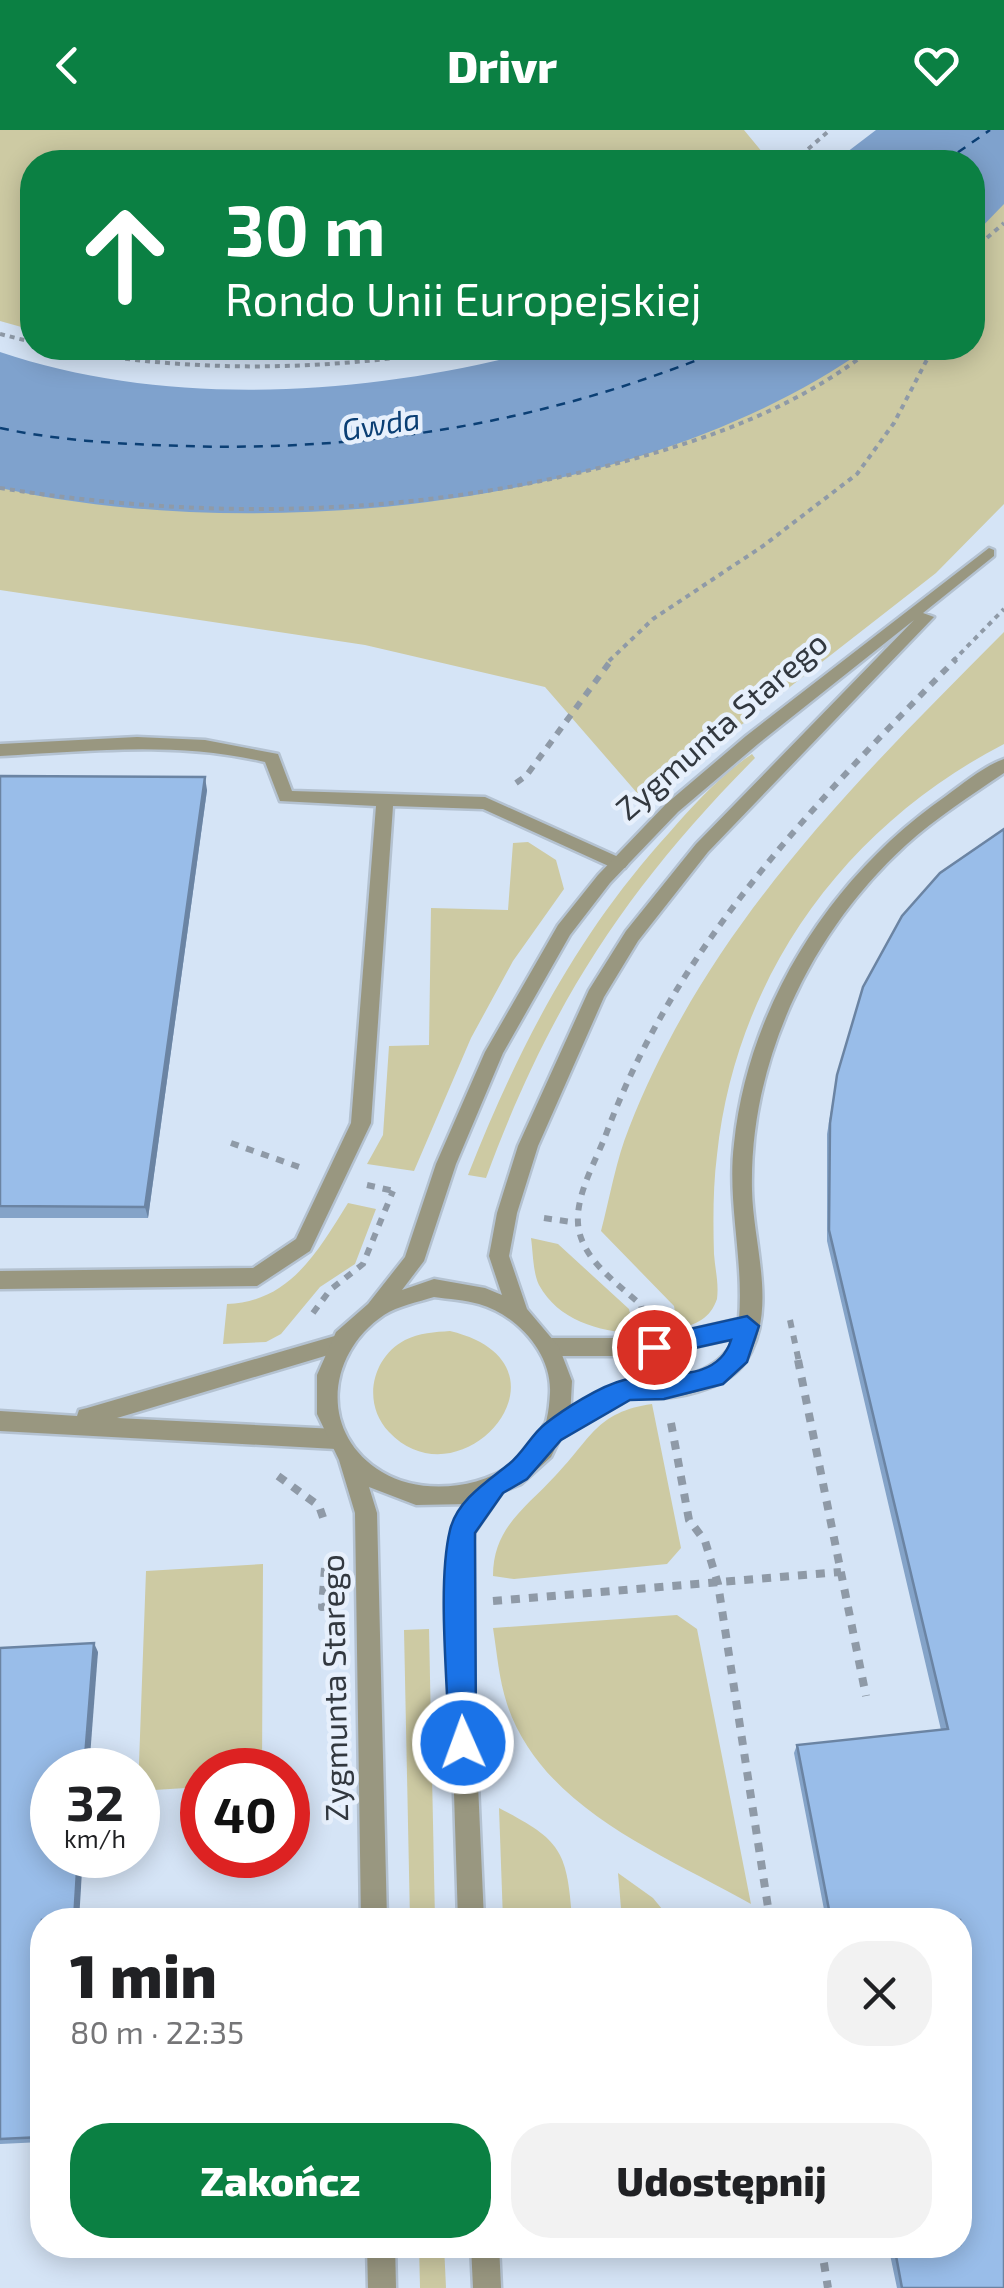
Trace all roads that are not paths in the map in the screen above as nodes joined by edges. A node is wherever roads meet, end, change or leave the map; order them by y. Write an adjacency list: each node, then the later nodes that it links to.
1 (1004, 536): 2 (street, Zygmunta Starego)
2 (989, 553): 6 (street, Zygmunta Starego); 9 (street, Zygmunta Starego)
3 (0, 750): 5 (street)
4 (1004, 765): 10 (street)
5 (385, 800): 6 (street); 7 (street)
6 (619, 864): 8 (street, Zygmunta Starego)
7 (0, 1280)
8 (378, 1306): 9 (street); 11 (street)
9 (516, 1308): 12 (street)
10 (747, 1326): 12 (street); 15 (street)
11 (338, 1344): 14 (street); 16 (street)
12 (552, 1347): 15 (street)
13 (0, 1420): 14 (street)
14 (70, 1422): 16 (street)
15 (552, 1432): 17 (street)
16 (343, 1449): 17 (street); 18 (street, Zygmunta Starego)
17 (494, 1485): 19 (street)
18 (374, 1908)
19 (471, 1908)
20 (381, 2258): 22 (street)
21 (486, 2258): 23 (street)
22 (382, 2288)
23 (487, 2288)

